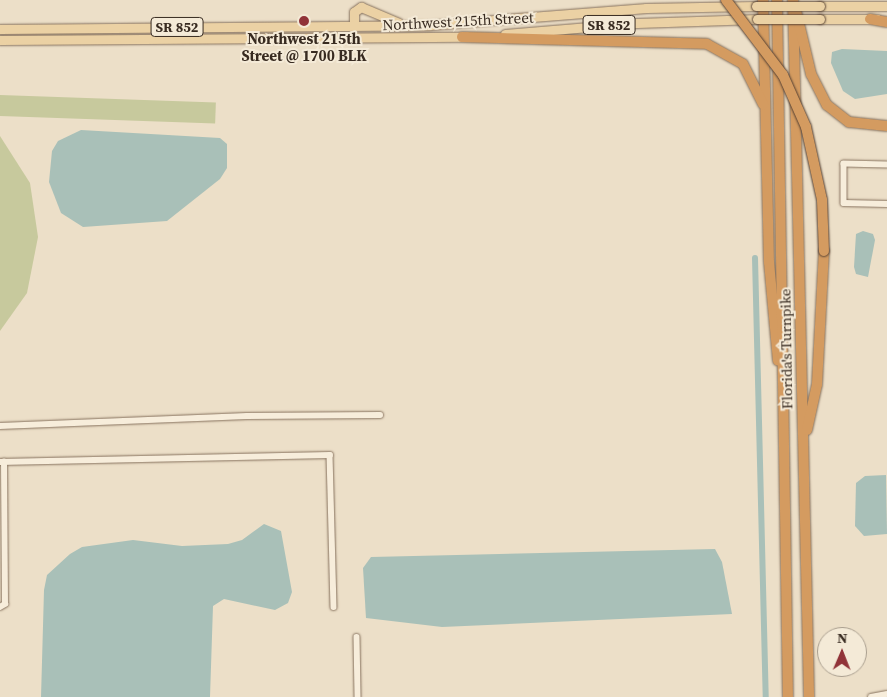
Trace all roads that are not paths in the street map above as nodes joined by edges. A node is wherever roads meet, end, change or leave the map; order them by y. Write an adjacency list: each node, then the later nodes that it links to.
1 (726, 0): 20 (highway, bridge)
2 (777, 0): 17 (highway, Florida's Turnpike)
3 (793, 2): 14 (highway); 20 (highway, Florida's Turnpike)
4 (760, 3): 5 (main road, Northwest 215th Street / SR 852, bridge); 9 (main road, Northwest 215th Street / SR 852); 13 (highway)
5 (887, 6)
6 (870, 19): 7 (highway); 11 (main road, Northwest 215th Street / SR 852, bridge)
7 (887, 21)
8 (354, 26): 9 (main road, Northwest 215th Street / SR 852); 9 (main road); 10 (main road, Northwest 215th Street / SR 852)
9 (406, 26)
10 (0, 29)
11 (462, 37): 12 (main road, Northwest 215th Street / SR 852); 13 (highway)
12 (0, 40)
13 (766, 112): 17 (highway)
14 (887, 126)
15 (887, 165): 16 (street)
16 (887, 204)
17 (785, 403): 27 (highway, Florida's Turnpike)
18 (380, 416): 19 (street)
19 (0, 426)
20 (803, 446): 28 (highway, Florida's Turnpike)
21 (2, 462): 22 (street); 23 (street)
22 (0, 607)
23 (334, 607)
24 (357, 637): 26 (street)
25 (887, 694): 29 (street)
26 (358, 697)
27 (788, 697)
28 (808, 697)
29 (871, 697)

